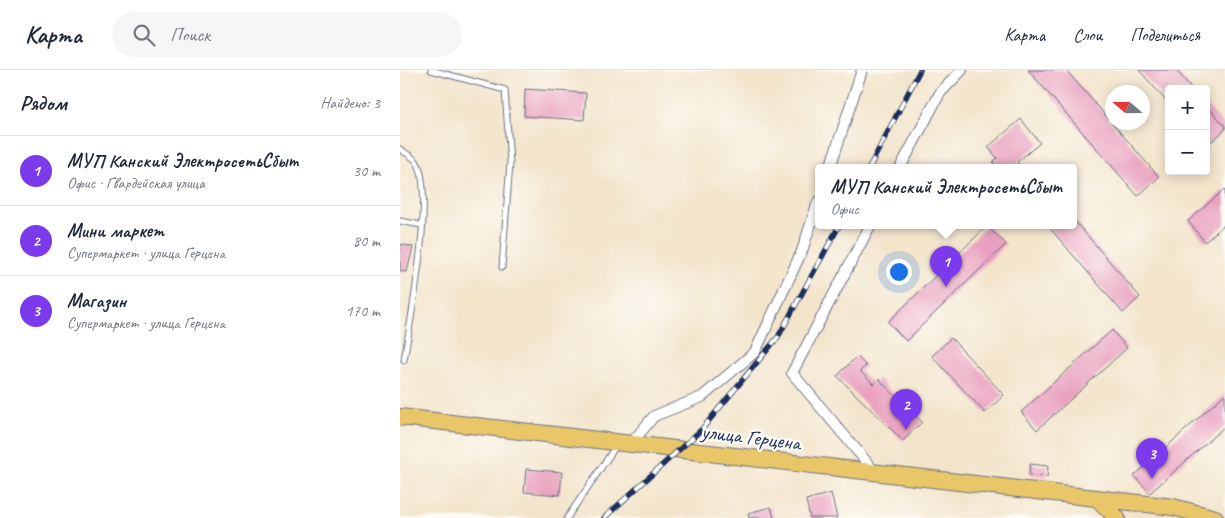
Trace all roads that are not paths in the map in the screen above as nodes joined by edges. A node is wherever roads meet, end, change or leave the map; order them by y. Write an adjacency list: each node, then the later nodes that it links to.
1 (431, 70): 11 (lane)
2 (862, 70): 5 (street)
3 (962, 70): 6 (street)
4 (400, 149): 9 (lane)
5 (831, 164)
6 (902, 164)
7 (815, 211): 14 (street)
8 (400, 221): 9 (lane)
9 (421, 224): 12 (lane)
10 (868, 229): 15 (street)
11 (502, 268)
12 (404, 360)
13 (400, 418): 14 (main road, улица Герцена)
14 (624, 444): 15 (main road, улица Герцена); 17 (lane)
15 (876, 473): 16 (main road, улица Герцена)
16 (1097, 498): 18 (main road); 19 (main road, улица Герцена)
17 (567, 518)
18 (1117, 518)
19 (1214, 518)

